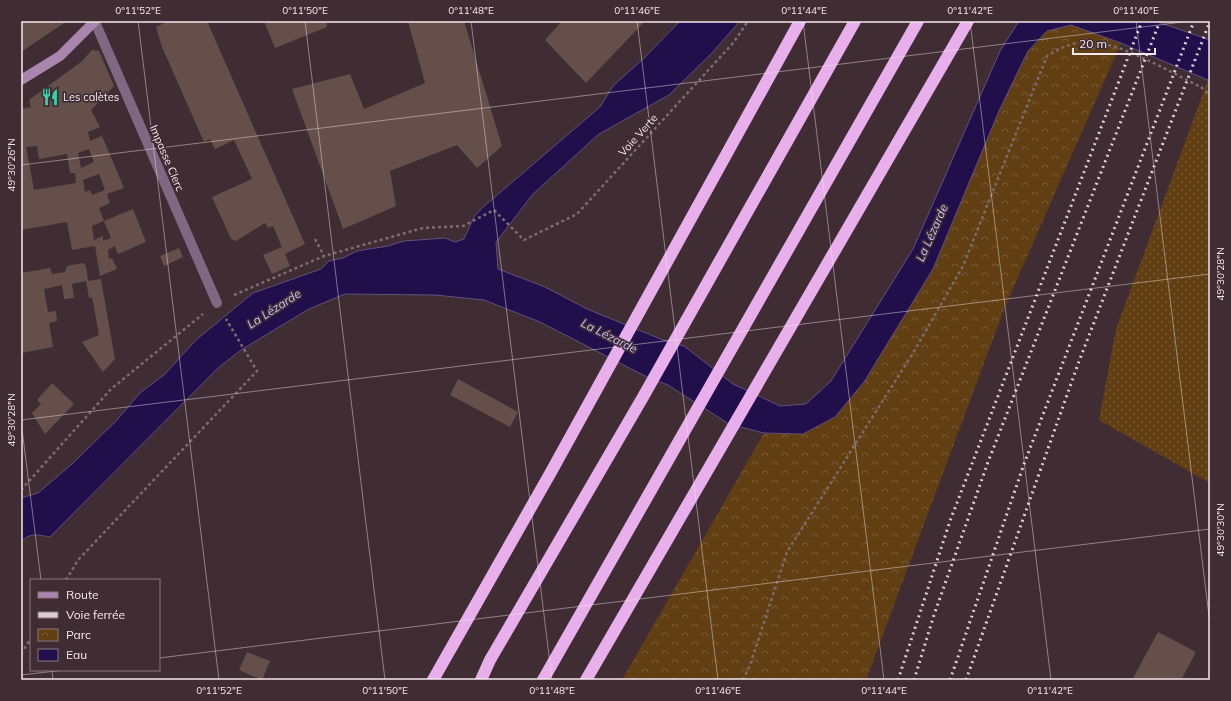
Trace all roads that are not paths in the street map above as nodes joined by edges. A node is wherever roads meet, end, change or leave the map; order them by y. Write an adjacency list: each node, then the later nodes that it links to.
1 (95, 21): 6 (street); 7 (street, Impasse Clerc)
2 (800, 21): 9 (highway)
3 (855, 21): 8 (highway)
4 (918, 21): 12 (highway)
5 (968, 21): 13 (highway)
6 (21, 80)
7 (216, 303)
8 (490, 660): 10 (highway); 11 (highway)
9 (433, 680)
10 (473, 680)
11 (482, 680)
12 (543, 680)
13 (586, 680)

